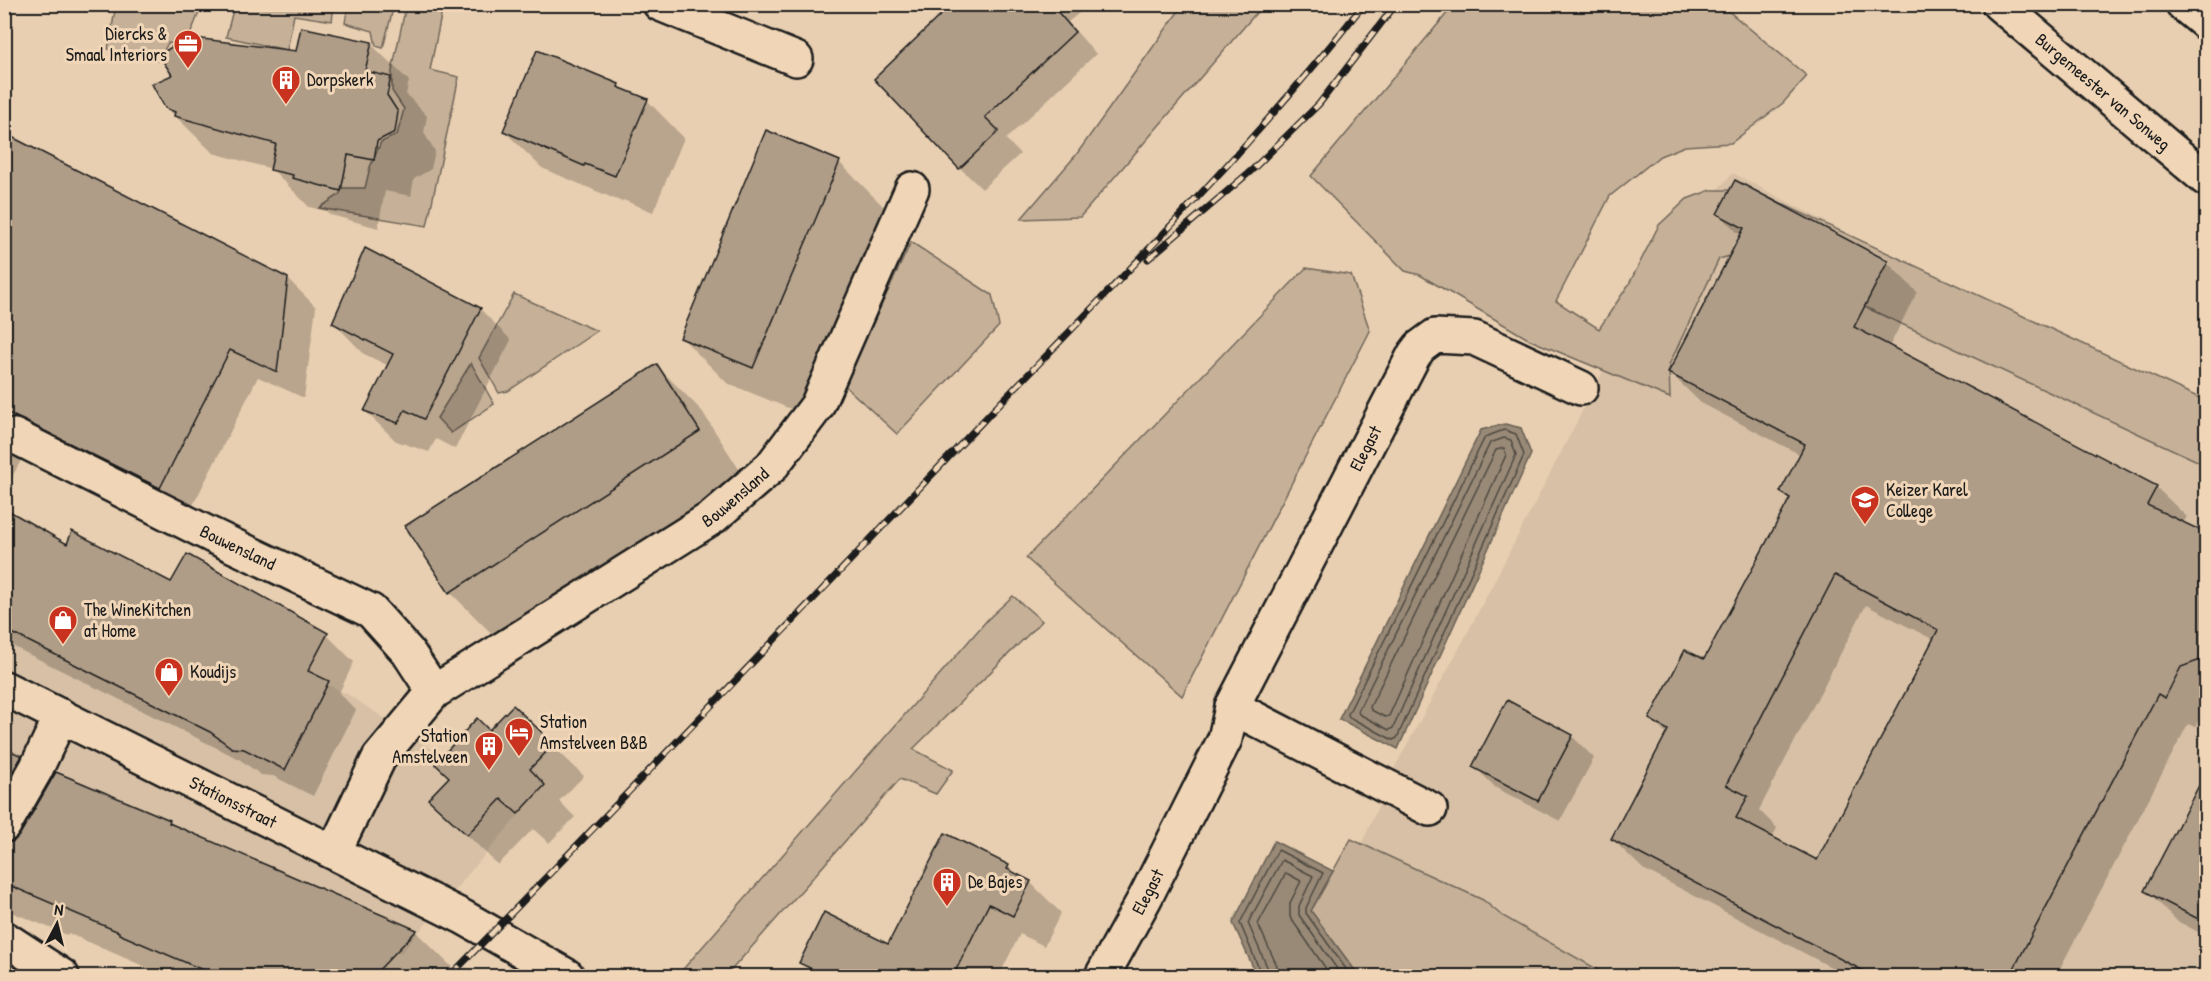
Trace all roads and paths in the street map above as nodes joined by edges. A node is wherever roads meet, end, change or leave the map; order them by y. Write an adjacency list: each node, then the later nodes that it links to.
1 (660, 4): 5 (main road)
2 (1999, 4): 6 (main road, Burgemeester van Sonweg)
3 (2183, 4): 4 (main road)
4 (2206, 23)
5 (796, 59)
6 (2206, 179)
7 (912, 189): 11 (main road, Bouwensland)
8 (1581, 388): 12 (main road, Elegast)
9 (14, 436): 11 (main road, Bouwensland)
10 (4, 688): 13 (main road, Stationsstraat)
11 (434, 692): 16 (main road, Bouwensland)
12 (1232, 707): 14 (main road); 20 (main road, Elegast)
13 (61, 716): 15 (main road); 16 (main road, Stationsstraat)
14 (1430, 808)
15 (4, 825)
16 (333, 852): 19 (main road, Stationsstraat)
17 (4, 938): 18 (main road)
18 (62, 976)
19 (567, 976)
20 (1102, 976)

